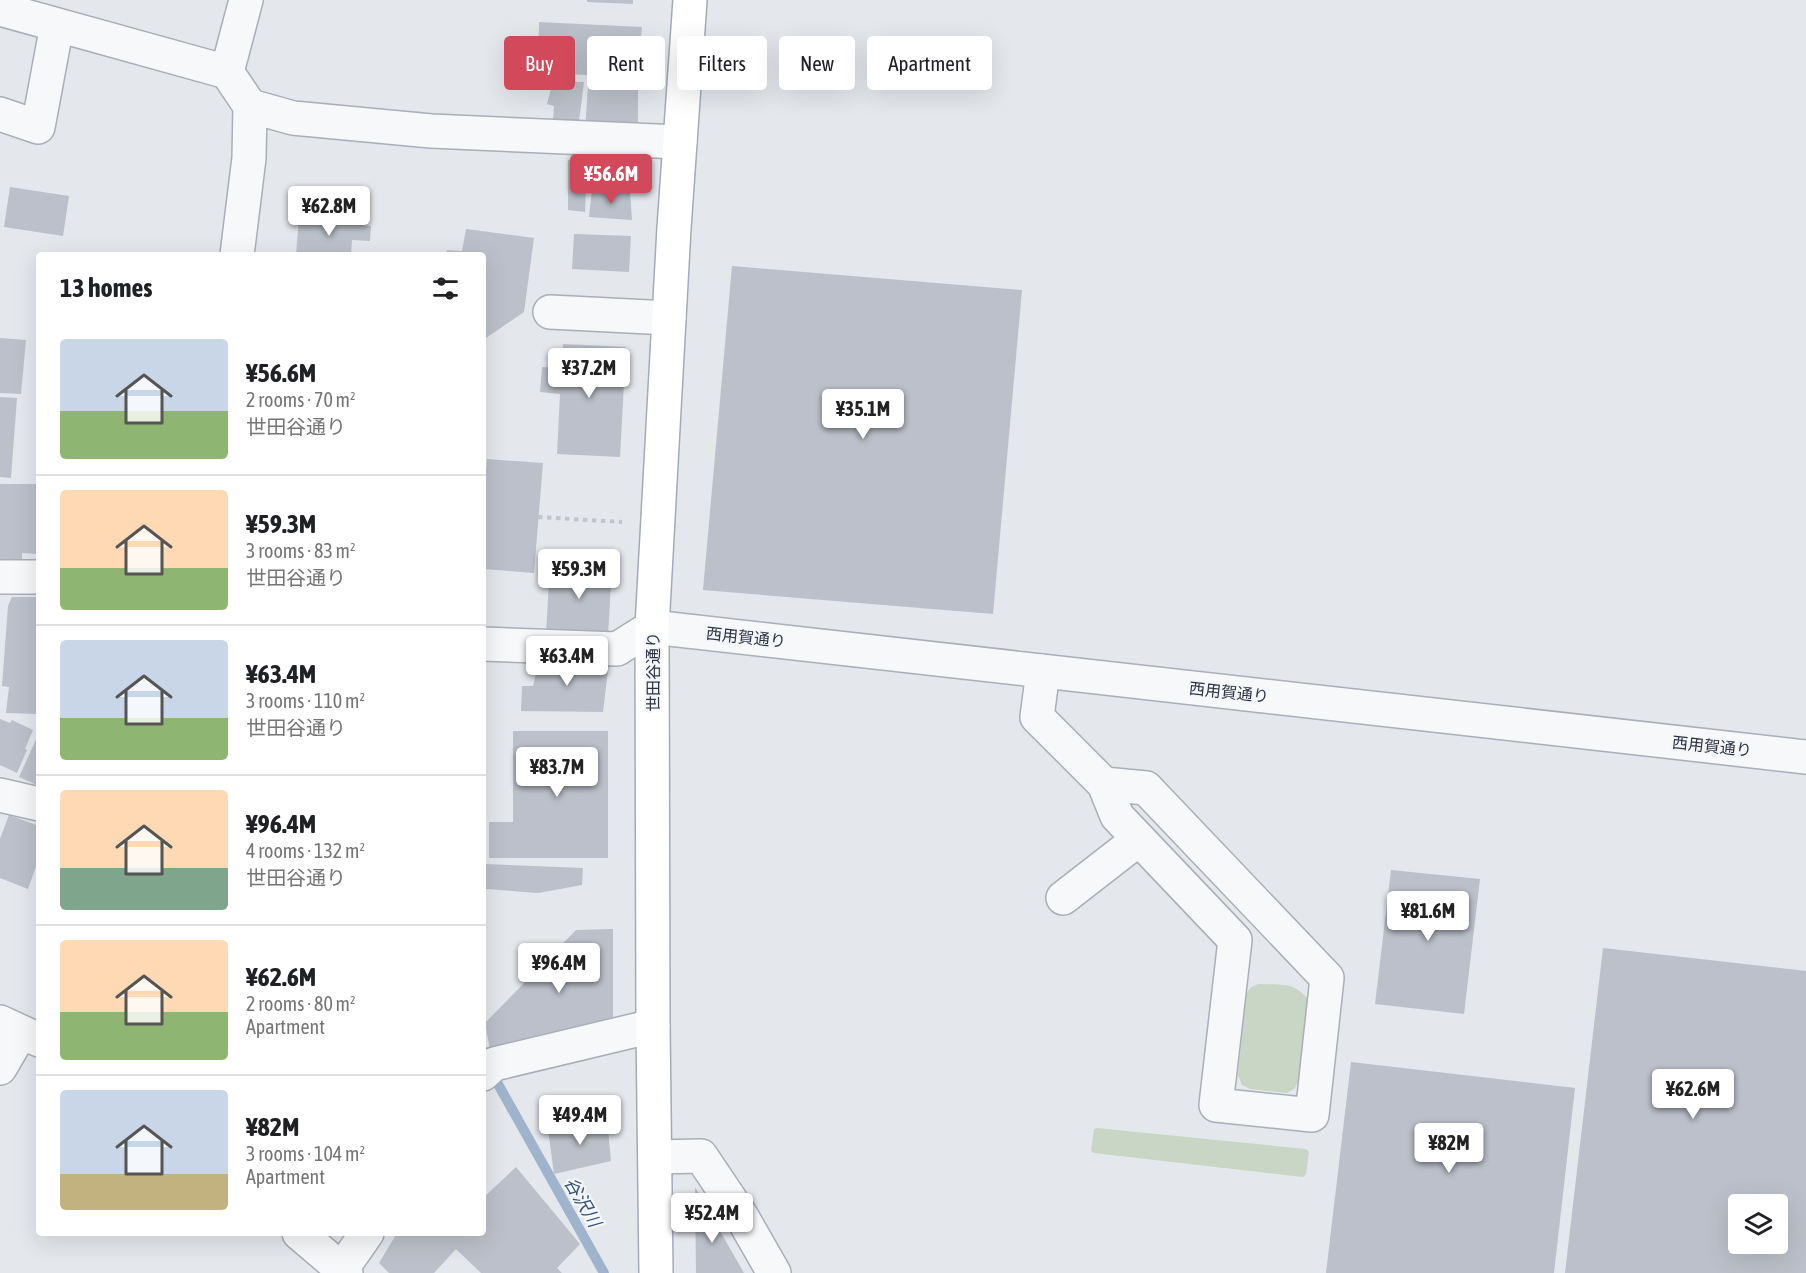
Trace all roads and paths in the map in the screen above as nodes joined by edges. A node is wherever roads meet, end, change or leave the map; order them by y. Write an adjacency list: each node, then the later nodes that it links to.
1 (246, 0): 5 (street)
2 (690, 0): 8 (main road, 世田谷通り)
3 (0, 9): 4 (street)
4 (57, 25): 5 (street); 7 (street)
5 (227, 72): 6 (street)
6 (250, 106): 8 (street); 9 (street)
7 (0, 114)
8 (680, 142): 11 (main road, 世田谷通り)
9 (237, 252)
10 (550, 312): 11 (street)
11 (669, 318): 16 (main road, 世田谷通り)
12 (538, 517): 13 (path)
13 (622, 521)
14 (0, 577): 15 (street)
15 (36, 578)
16 (652, 627): 17 (street); 18 (street, 西用賀通り); 25 (main road, 世田谷通り)
17 (486, 644)
18 (1043, 670): 19 (street, 西用賀通り); 20 (street)
19 (1806, 757)
20 (1104, 783): 23 (street); 23 (street)
21 (0, 795): 22 (street)
22 (36, 803)
23 (1139, 839): 24 (street)
24 (1063, 898)
25 (653, 1026): 28 (street); 29 (main road, 世田谷通り)
26 (20, 1031): 27 (street)
27 (0, 1068)
28 (486, 1071)
29 (656, 1157): 33 (main road, 世田谷通り); 34 (street)
30 (302, 1236): 32 (street)
31 (365, 1236): 32 (street)
32 (342, 1272)
33 (657, 1273)
34 (774, 1273)

